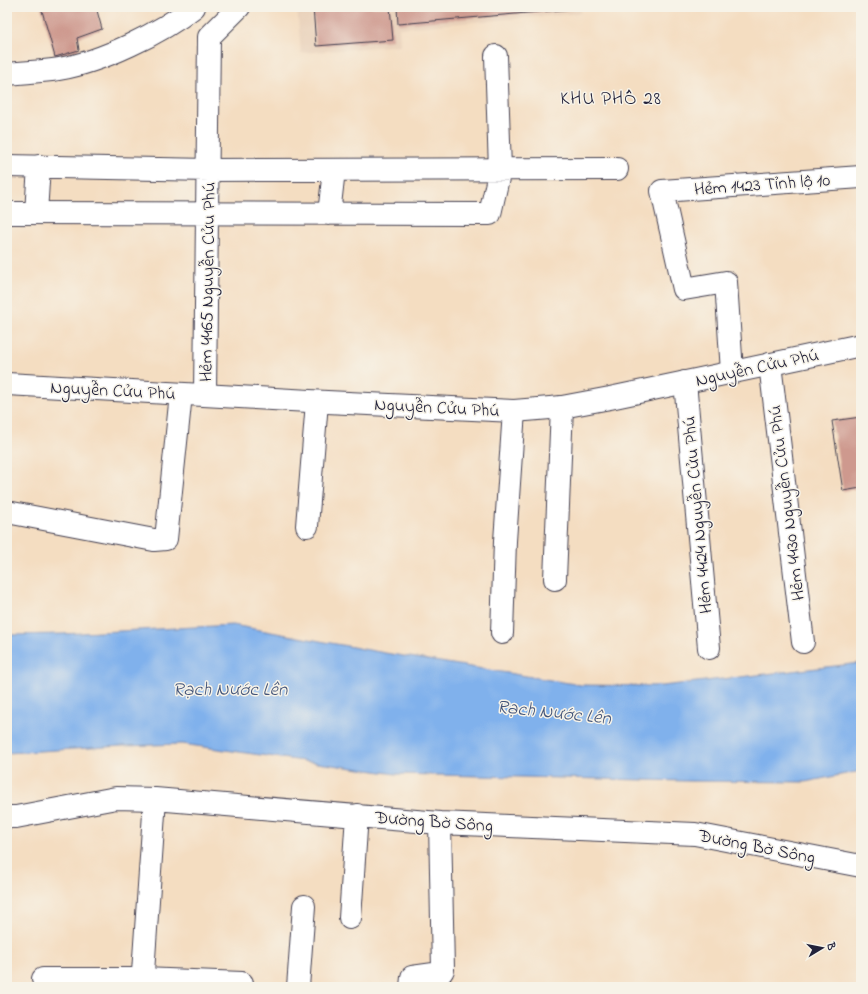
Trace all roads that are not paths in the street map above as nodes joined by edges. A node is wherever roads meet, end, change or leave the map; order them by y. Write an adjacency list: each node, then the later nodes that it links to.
1 (239, 7): 9 (street, Hẻm 4465 Nguyễn Cửu Phú)
2 (184, 10): 4 (street)
3 (496, 56): 7 (street)
4 (7, 74)
5 (7, 166): 6 (street)
6 (38, 166): 9 (street); 13 (street)
7 (500, 169): 8 (street); 10 (street); 15 (street)
8 (617, 169)
9 (209, 170): 10 (street); 14 (street, Hẻm 4465 Nguyễn Cửu Phú)
10 (334, 170): 15 (street)
11 (861, 177): 18 (street, Hẻm 1423 Tỉnh lộ 10)
12 (7, 213): 13 (street)
13 (36, 213): 14 (street)
14 (208, 214): 15 (street); 22 (street, Hẻm 4465 Nguyễn Cửu Phú)
15 (329, 214)
16 (861, 345): 17 (street, Nguyễn Cửu Phú)
17 (770, 364): 18 (street, Nguyễn Cửu Phú); 30 (street, Hẻm 4430 Nguyễn Cửu Phú)
18 (732, 372): 19 (street, Nguyễn Cửu Phú)
19 (685, 382): 24 (street, Nguyễn Cửu Phú); 31 (street, Hẻm 4424 Nguyễn Cửu Phú)
20 (7, 384): 21 (street, Nguyễn Cửu Phú)
21 (181, 394): 22 (street, Nguyễn Cửu Phú); 26 (street)
22 (205, 395): 23 (street, Nguyễn Cửu Phú)
23 (317, 402): 25 (street, Nguyễn Cửu Phú); 27 (street)
24 (562, 407): 25 (street, Nguyễn Cửu Phú); 28 (street)
25 (514, 411): 29 (street)
26 (7, 512)
27 (307, 526)
28 (555, 579)
29 (502, 633)
30 (803, 642)
31 (709, 648)
32 (155, 799): 33 (street, Đường Bờ Sông); 34 (street, Đường Bờ Sông); 40 (street)
33 (358, 815): 35 (street, Đường Bờ Sông); 38 (street)
34 (7, 818)
35 (440, 823): 36 (street, Đường Bờ Sông); 43 (street)
36 (861, 866)
37 (304, 906): 42 (street)
38 (350, 918)
39 (43, 979): 40 (street)
40 (143, 983): 41 (street)
41 (242, 985)
42 (298, 987)
43 (411, 987)

